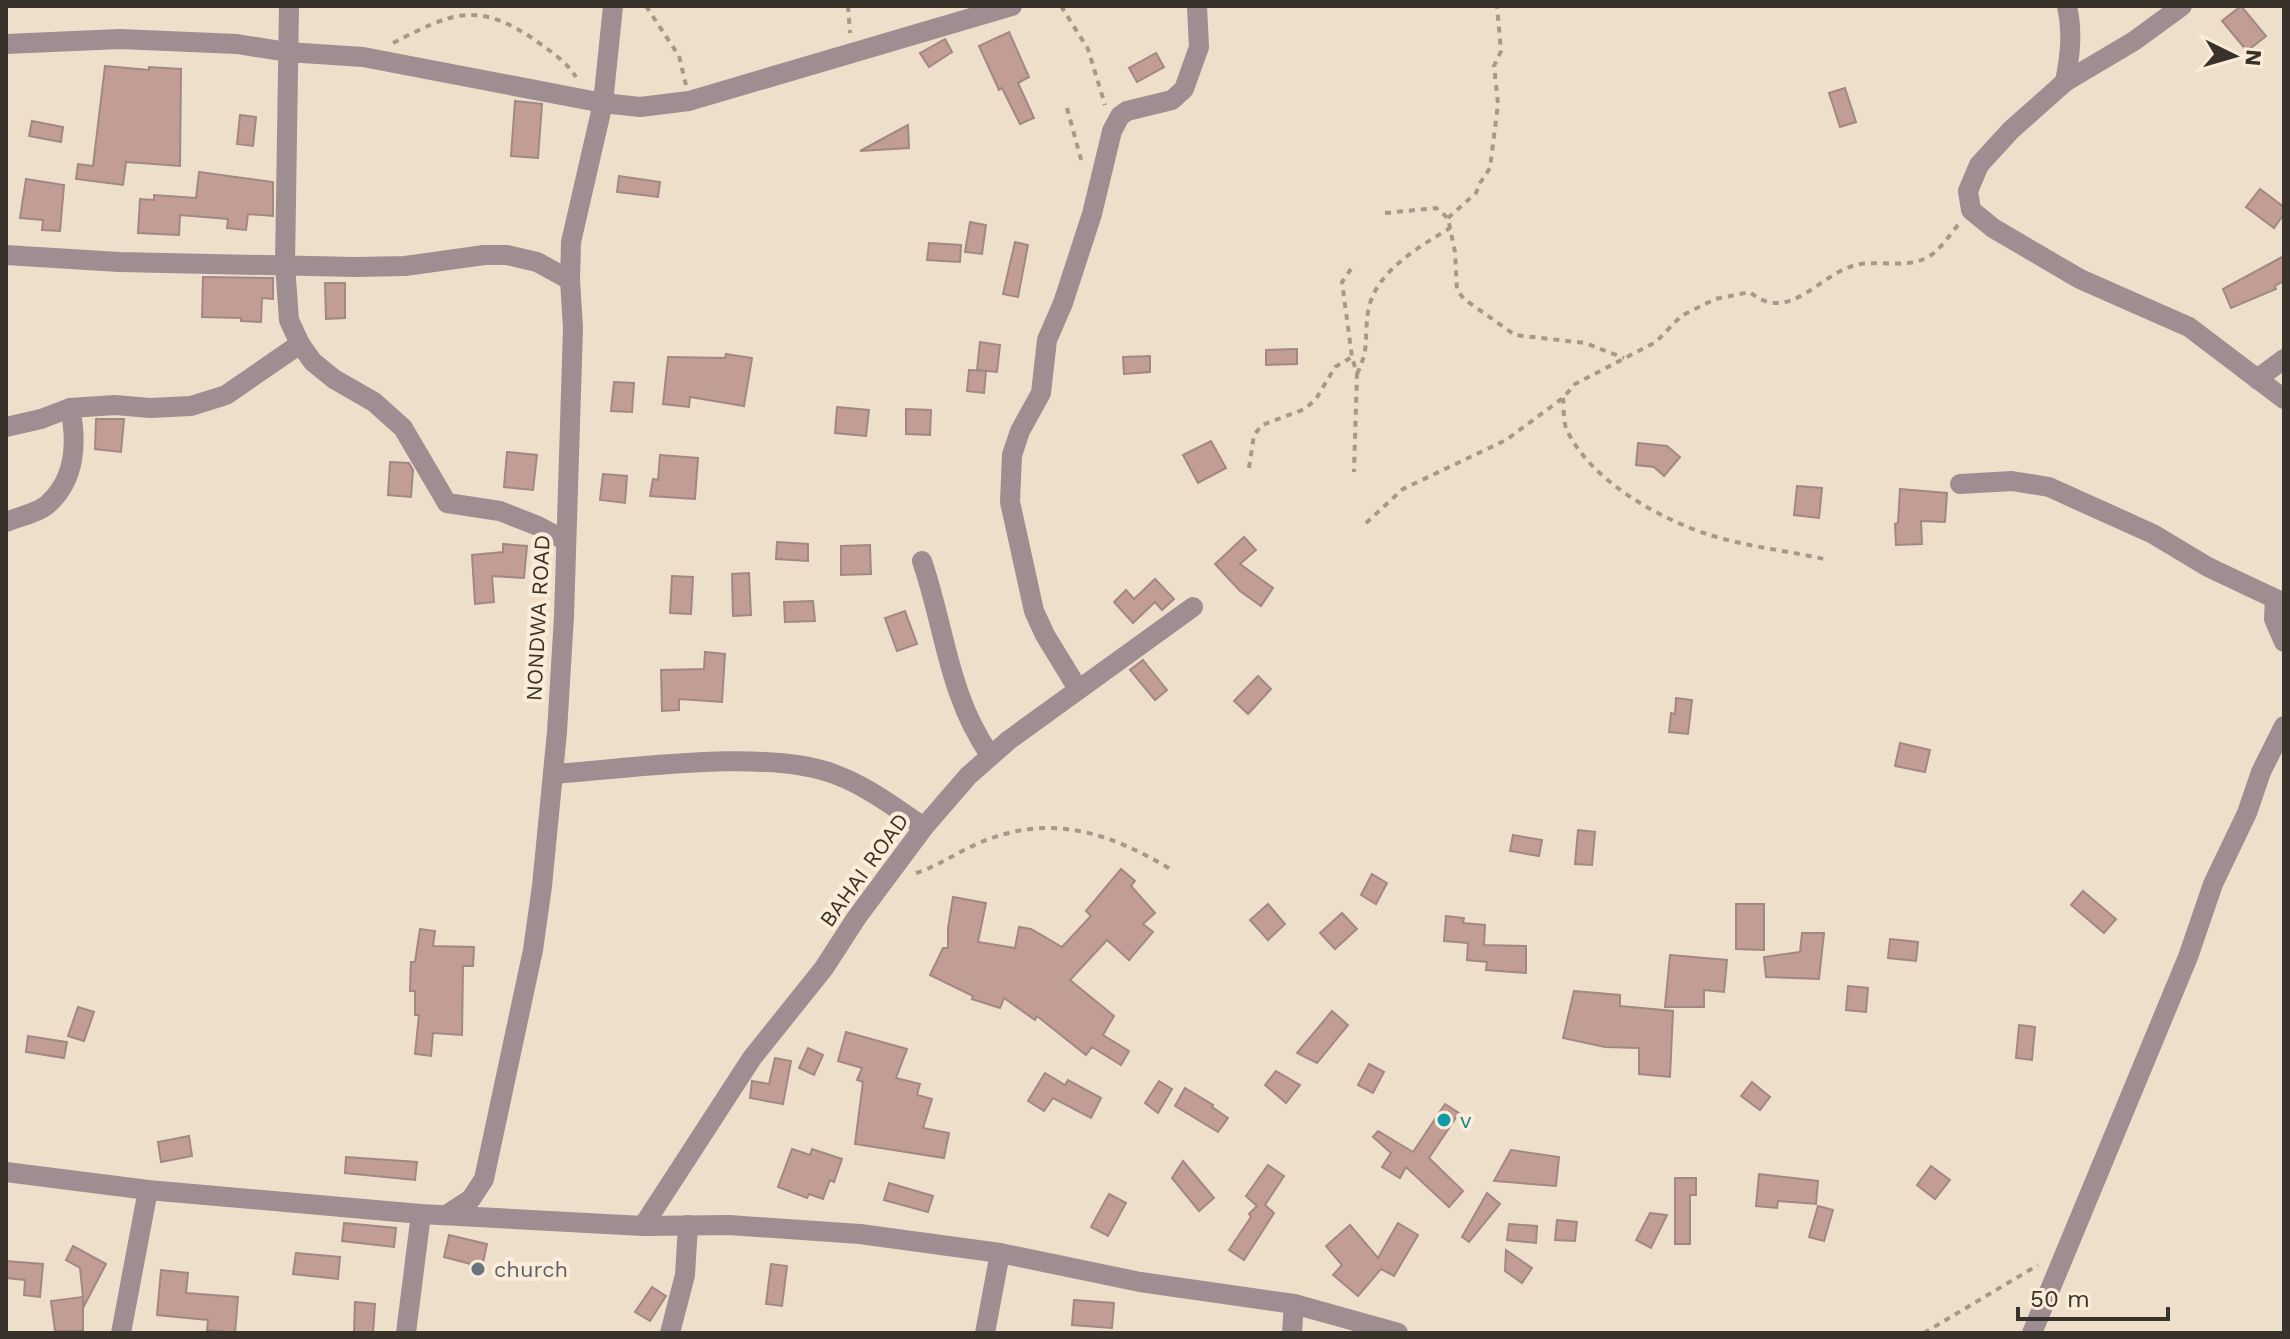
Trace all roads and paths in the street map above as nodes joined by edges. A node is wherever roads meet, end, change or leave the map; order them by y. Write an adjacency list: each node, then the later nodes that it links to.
1 (275, 6): 14 (street)
2 (289, 6): 14 (street)
3 (489, 6): 13 (path)
4 (613, 6): 20 (street, NONDWA ROAD)
5 (646, 6): 19 (path)
6 (848, 6): 16 (path)
7 (1012, 6): 16 (street)
8 (1061, 6): 21 (path)
9 (1197, 6): 21 (street)
10 (1497, 6): 24 (path)
11 (2067, 6): 18 (street)
12 (2182, 6): 18 (street)
13 (489, 15): 17 (path); 20 (path)
14 (287, 42): 15 (street); 17 (street); 27 (street)
15 (6, 44)
16 (855, 50): 19 (street)
17 (363, 57): 20 (street)
18 (2065, 82): 22 (street)
19 (689, 101): 20 (street)
20 (596, 102): 29 (street, NONDWA ROAD)
21 (1112, 131): 51 (street)
22 (1971, 210): 32 (path); 35 (street)
23 (1385, 213): 24 (path)
24 (1448, 218): 25 (path)
25 (1450, 228): 32 (path); 34 (path)
26 (6, 255): 27 (street)
27 (285, 265): 29 (street); 30 (street)
28 (1351, 269): 31 (path)
29 (570, 280): 45 (street, NONDWA ROAD)
30 (300, 344): 38 (street); 45 (street)
31 (1352, 357): 34 (path); 40 (path)
32 (1624, 358): 36 (path)
33 (2284, 359): 35 (street)
34 (1357, 374): 41 (path)
35 (2257, 379): 37 (street)
36 (1563, 398): 44 (path); 46 (path)
37 (2284, 399)
38 (70, 408): 39 (street); 43 (street)
39 (6, 427)
40 (1249, 468)
41 (1354, 472)
42 (1960, 484): 48 (street)
43 (6, 522)
44 (1366, 523)
45 (566, 541): 54 (street, NONDWA ROAD)
46 (1824, 559)
47 (922, 561): 53 (street)
48 (2279, 601): 50 (street)
49 (1193, 607): 51 (street, BAHAI ROAD)
50 (2284, 642)
51 (1078, 689): 53 (street, BAHAI ROAD)
52 (2284, 726): 64 (street)
53 (990, 755): 55 (street, BAHAI ROAD)
54 (553, 774): 55 (street); 61 (street, NONDWA ROAD)
55 (924, 827): 57 (street, BAHAI ROAD)
56 (1172, 870): 57 (path)
57 (880, 887): 63 (street, BAHAI ROAD)
58 (6, 1172): 59 (street)
59 (148, 1190): 60 (street); 67 (street)
60 (421, 1214): 61 (street); 68 (street)
61 (448, 1214): 63 (street)
62 (688, 1225): 63 (street); 65 (street); 69 (street)
63 (643, 1226)
64 (2068, 1246): 73 (path); 74 (street)
65 (1000, 1253): 66 (street); 70 (street)
66 (1294, 1304): 71 (street); 72 (street)
67 (121, 1333)
68 (406, 1333)
69 (670, 1333)
70 (985, 1333)
71 (1292, 1333)
72 (1398, 1333)
73 (1924, 1333)
74 (2032, 1333)

